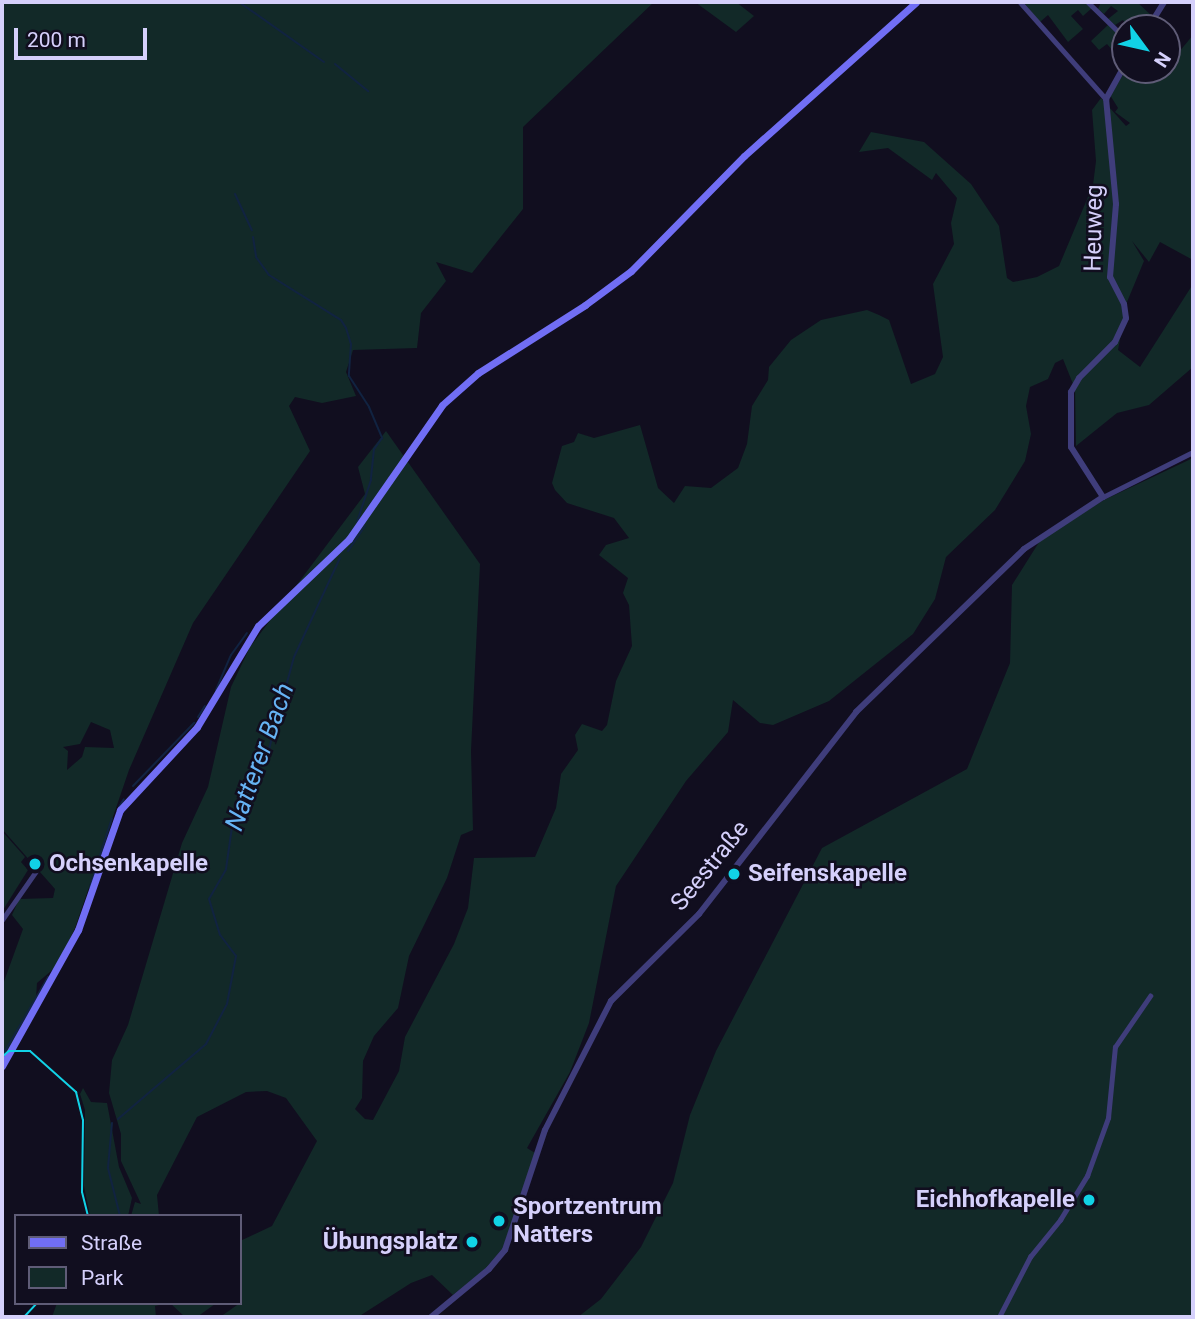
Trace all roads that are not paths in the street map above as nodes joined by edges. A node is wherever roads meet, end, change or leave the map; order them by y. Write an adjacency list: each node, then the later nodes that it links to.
1 (916, 2): 12 (main road)
2 (1020, 2): 6 (street)
3 (1088, 2): 4 (street)
4 (1111, 24)
5 (1114, 84): 6 (street)
6 (1106, 99): 8 (street, Heuweg)
7 (1193, 452): 8 (street)
8 (1103, 497): 13 (street, Seestraße)
9 (39, 867): 10 (street)
10 (2, 920)
11 (1150, 996): 14 (street)
12 (2, 1066)
13 (431, 1317)
14 (999, 1317)

